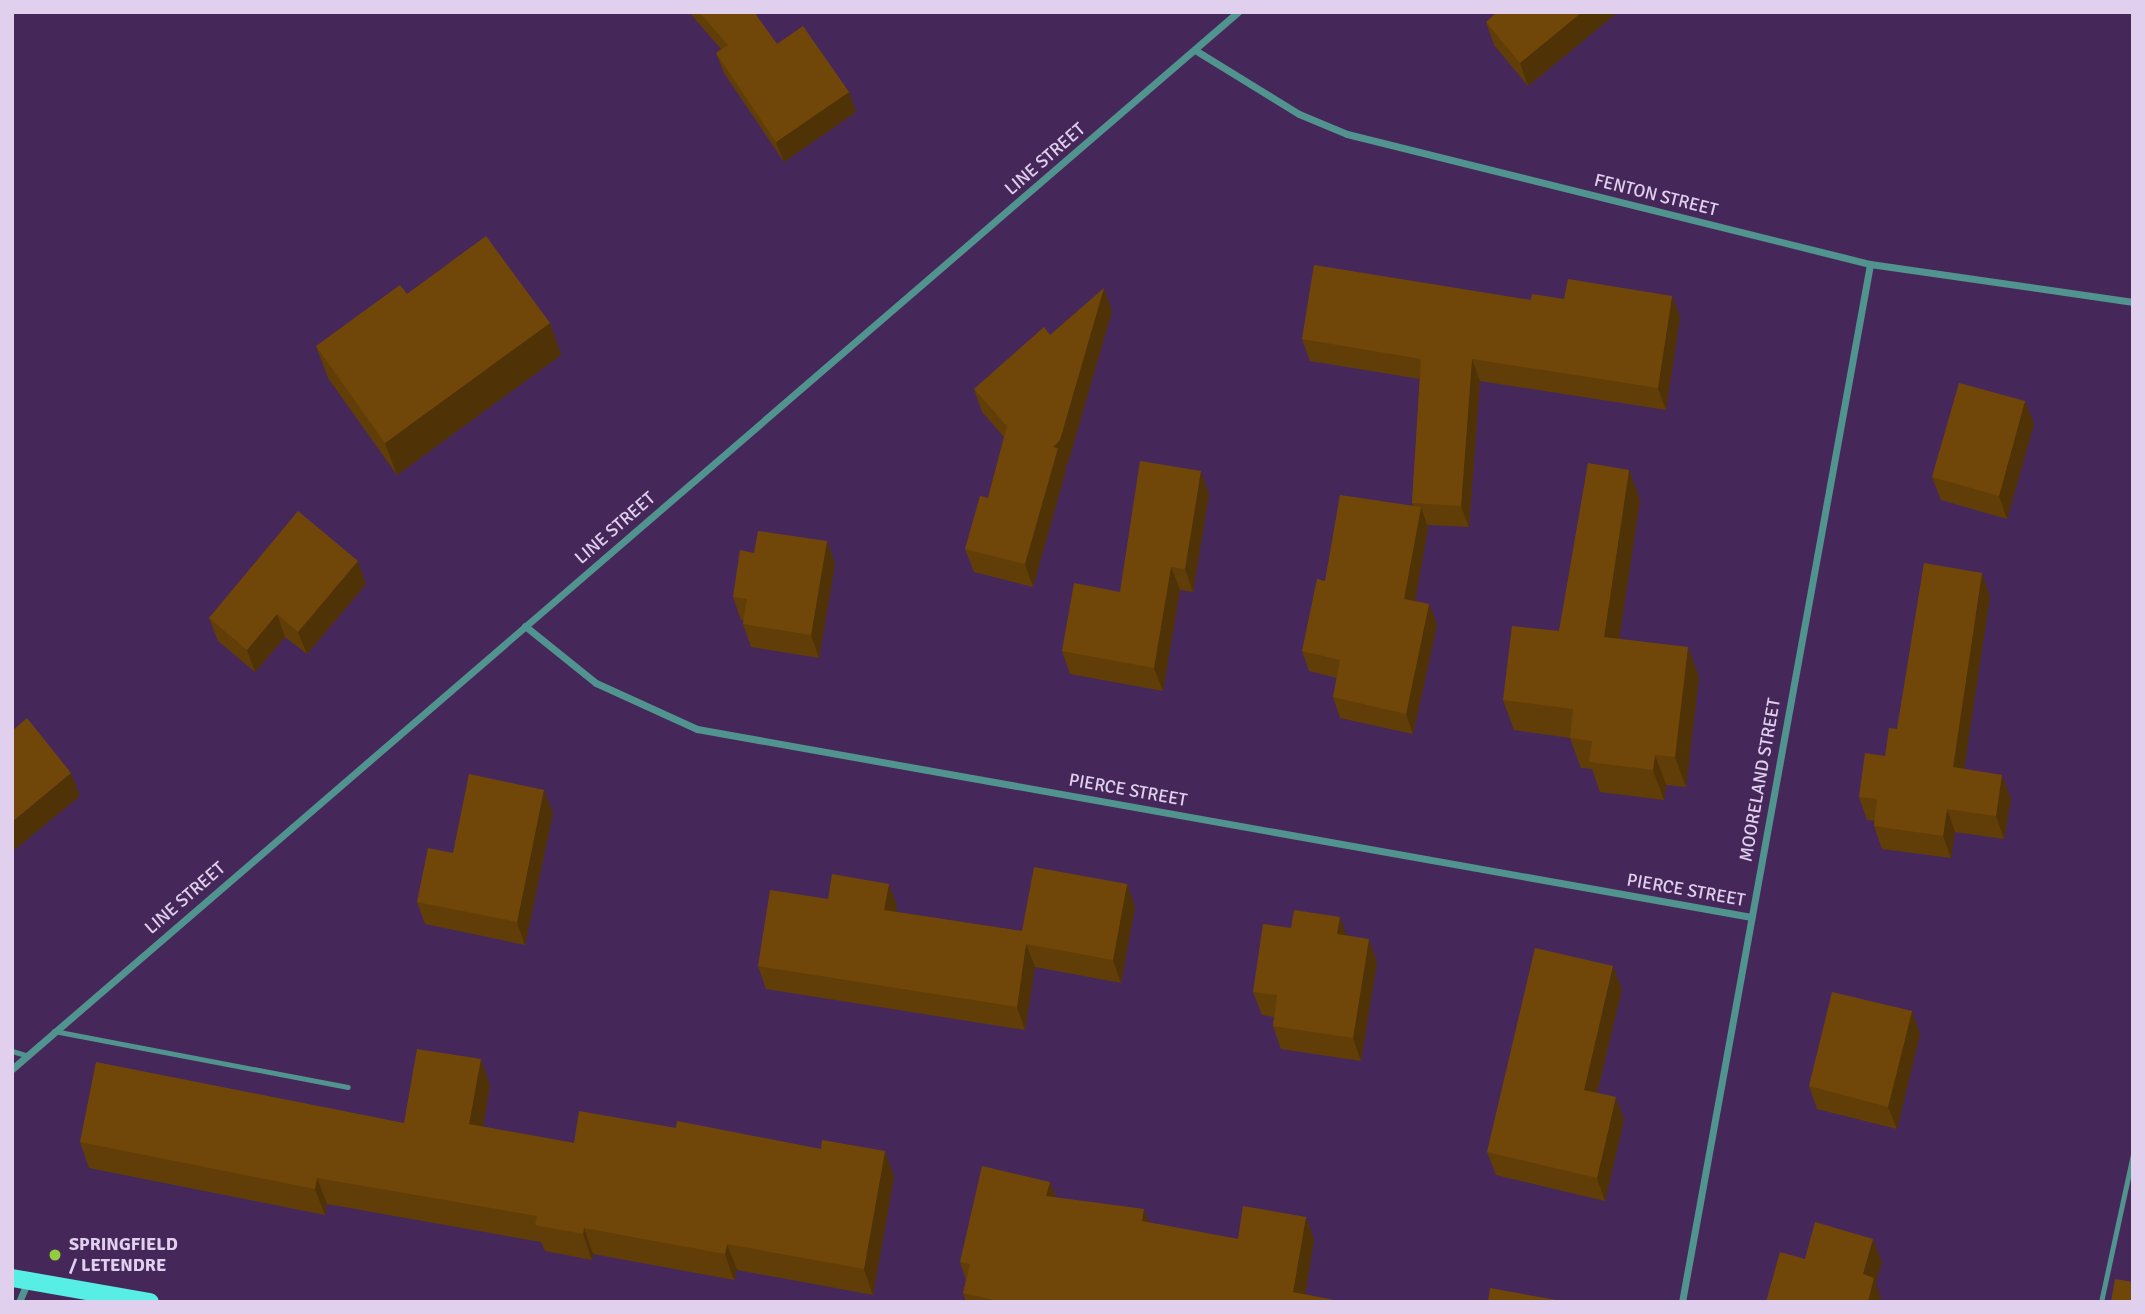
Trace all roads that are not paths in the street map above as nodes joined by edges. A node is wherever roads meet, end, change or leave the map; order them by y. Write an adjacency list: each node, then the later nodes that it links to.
1 (1238, 12): 2 (street, LINE STREET)
2 (1195, 50): 3 (street, FENTON STREET); 5 (street, LINE STREET)
3 (1870, 264): 4 (street, FENTON STREET); 6 (street, MOORELAND STREET)
4 (2133, 302)
5 (525, 626): 6 (street, PIERCE STREET); 7 (street, LINE STREET)
6 (1751, 918): 16 (street, MOORELAND STREET)
7 (54, 1031): 9 (street, LINE STREET); 11 (lane)
8 (12, 1051): 9 (lane)
9 (27, 1056): 10 (street, LINE STREET)
10 (12, 1069)
11 (348, 1087)
12 (2133, 1154): 17 (lane)
13 (20, 1279): 14 (street); 15 (main road)
14 (19, 1302)
15 (150, 1302)
16 (1682, 1302)
17 (2101, 1302)

